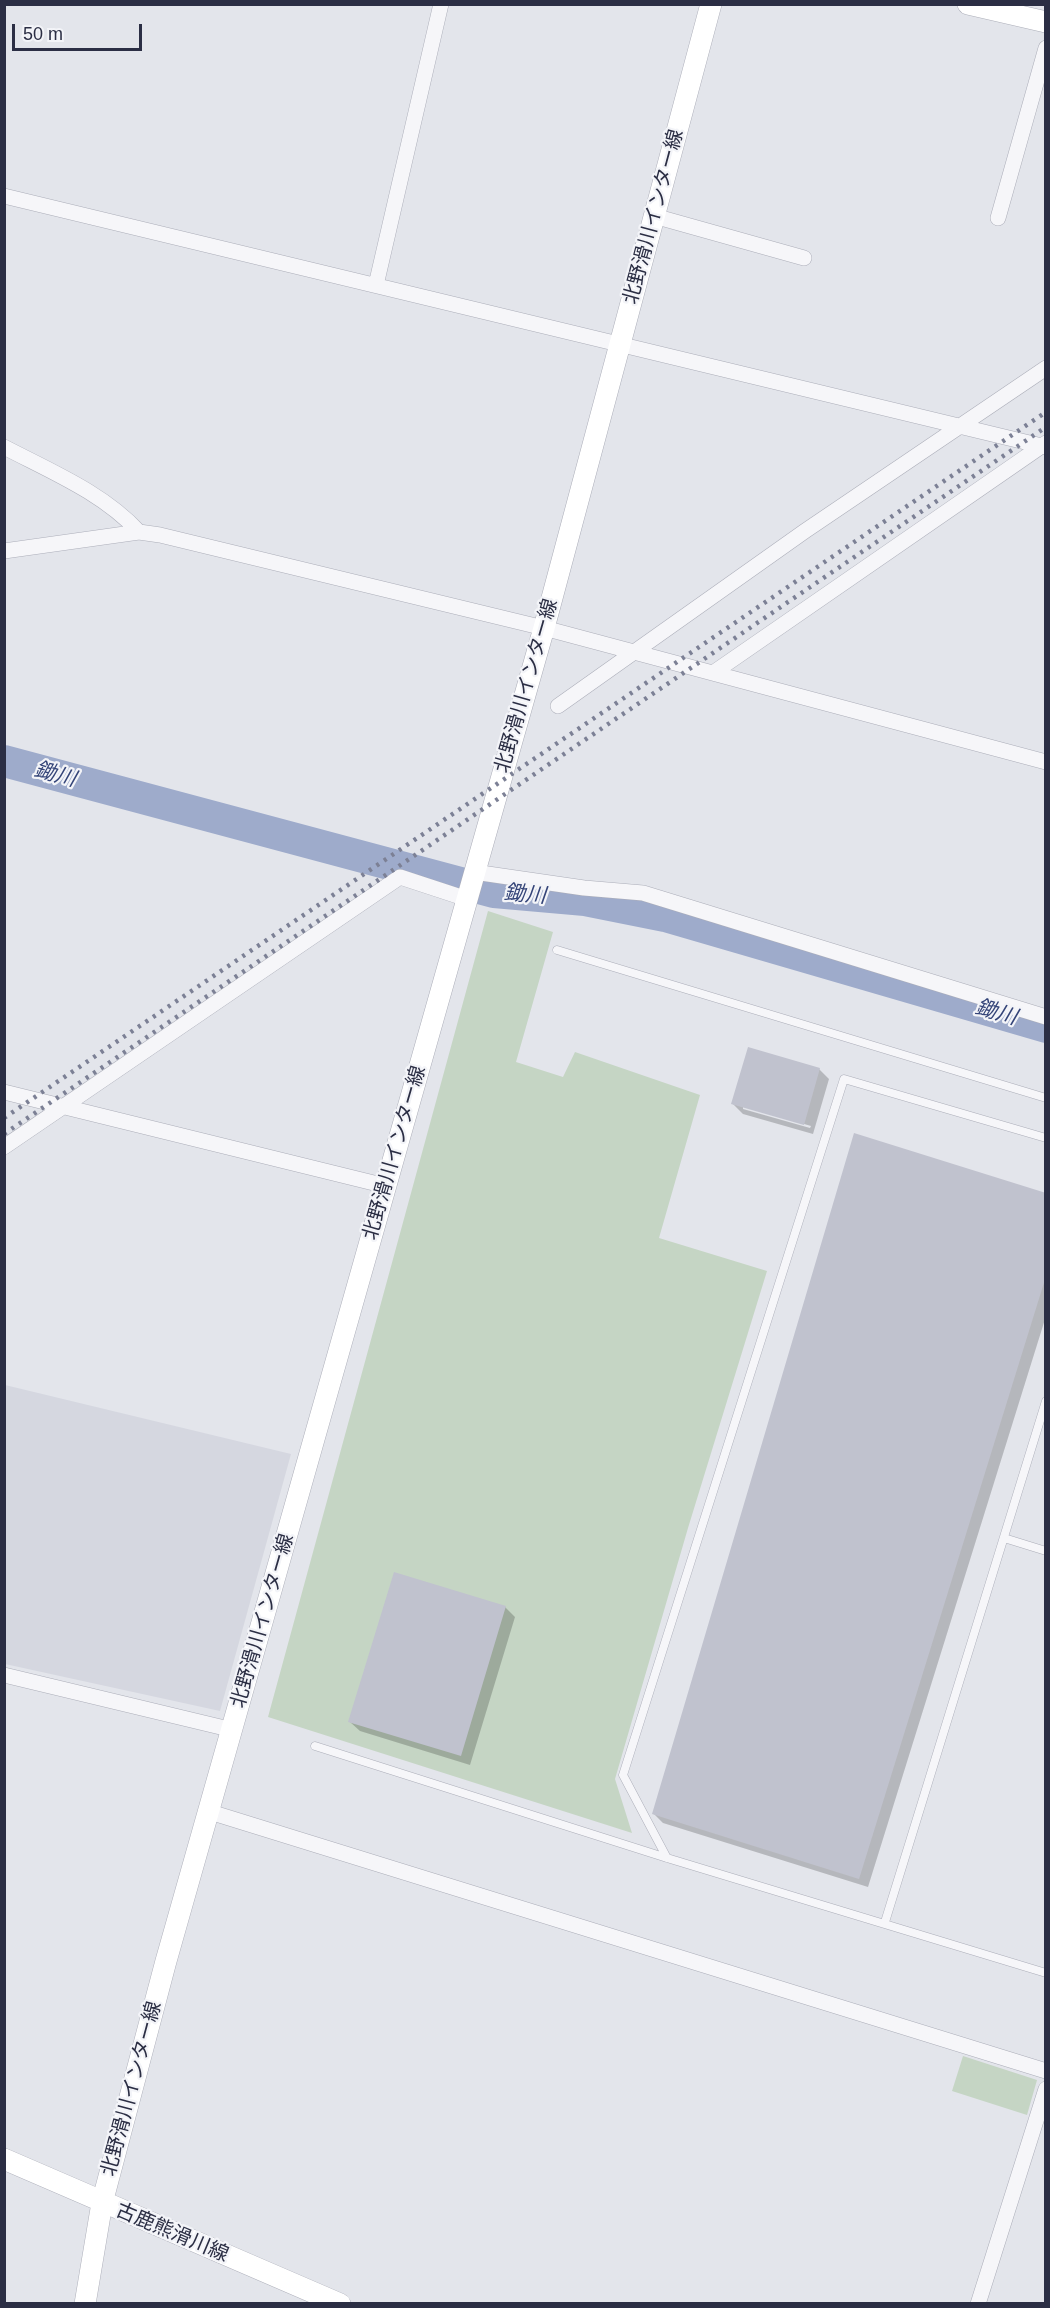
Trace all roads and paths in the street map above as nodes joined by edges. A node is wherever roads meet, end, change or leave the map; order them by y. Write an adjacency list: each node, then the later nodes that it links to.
1 (441, 4): 10 (street)
2 (711, 4): 7 (main road, 北野滑川インター線)
3 (968, 4): 4 (main road)
4 (1046, 22)
5 (1046, 48): 8 (street)
6 (4, 196): 10 (street)
7 (654, 216): 9 (street); 11 (main road, 北野滑川インター線)
8 (998, 218)
9 (804, 258)
10 (376, 285): 11 (street)
11 (620, 346): 13 (street); 18 (main road, 北野滑川インター線)
12 (1046, 368): 13 (street)
13 (959, 427): 14 (street); 19 (street)
14 (1044, 445): 20 (street)
15 (4, 447): 16 (street)
16 (140, 532): 17 (street); 18 (street)
17 (4, 551)
18 (544, 628): 19 (street); 23 (main road, 北野滑川インター線)
19 (631, 652): 20 (street); 21 (street)
20 (712, 674): 22 (street)
21 (558, 706)
22 (1046, 762)
23 (474, 872): 24 (main road, 北野滑川インター線); 26 (street)
24 (466, 900): 29 (street); 32 (main road, 北野滑川インター線)
25 (557, 950): 28 (lane)
26 (1046, 1017)
27 (4, 1092): 29 (street)
28 (1046, 1098)
29 (65, 1106): 31 (street); 32 (street)
30 (1046, 1138): 40 (lane)
31 (4, 1147)
32 (386, 1186): 37 (main road, 北野滑川インター線)
33 (1046, 1401): 34 (lane)
34 (1004, 1538): 35 (lane); 41 (lane)
35 (1046, 1551)
36 (4, 1675): 37 (street)
37 (233, 1730): 39 (main road, 北野滑川インター線)
38 (315, 1746): 40 (lane)
39 (210, 1812): 43 (street); 46 (main road, 北野滑川インター線)
40 (667, 1858): 41 (lane)
41 (885, 1922): 42 (lane)
42 (1046, 1972)
43 (1046, 2071)
44 (1046, 2089): 49 (street)
45 (4, 2159): 46 (main road, 古鹿熊滑川線)
46 (102, 2203): 47 (main road, 北野滑川インター線); 48 (main road, 古鹿熊滑川線)
47 (85, 2304)
48 (340, 2304)
49 (978, 2304)

